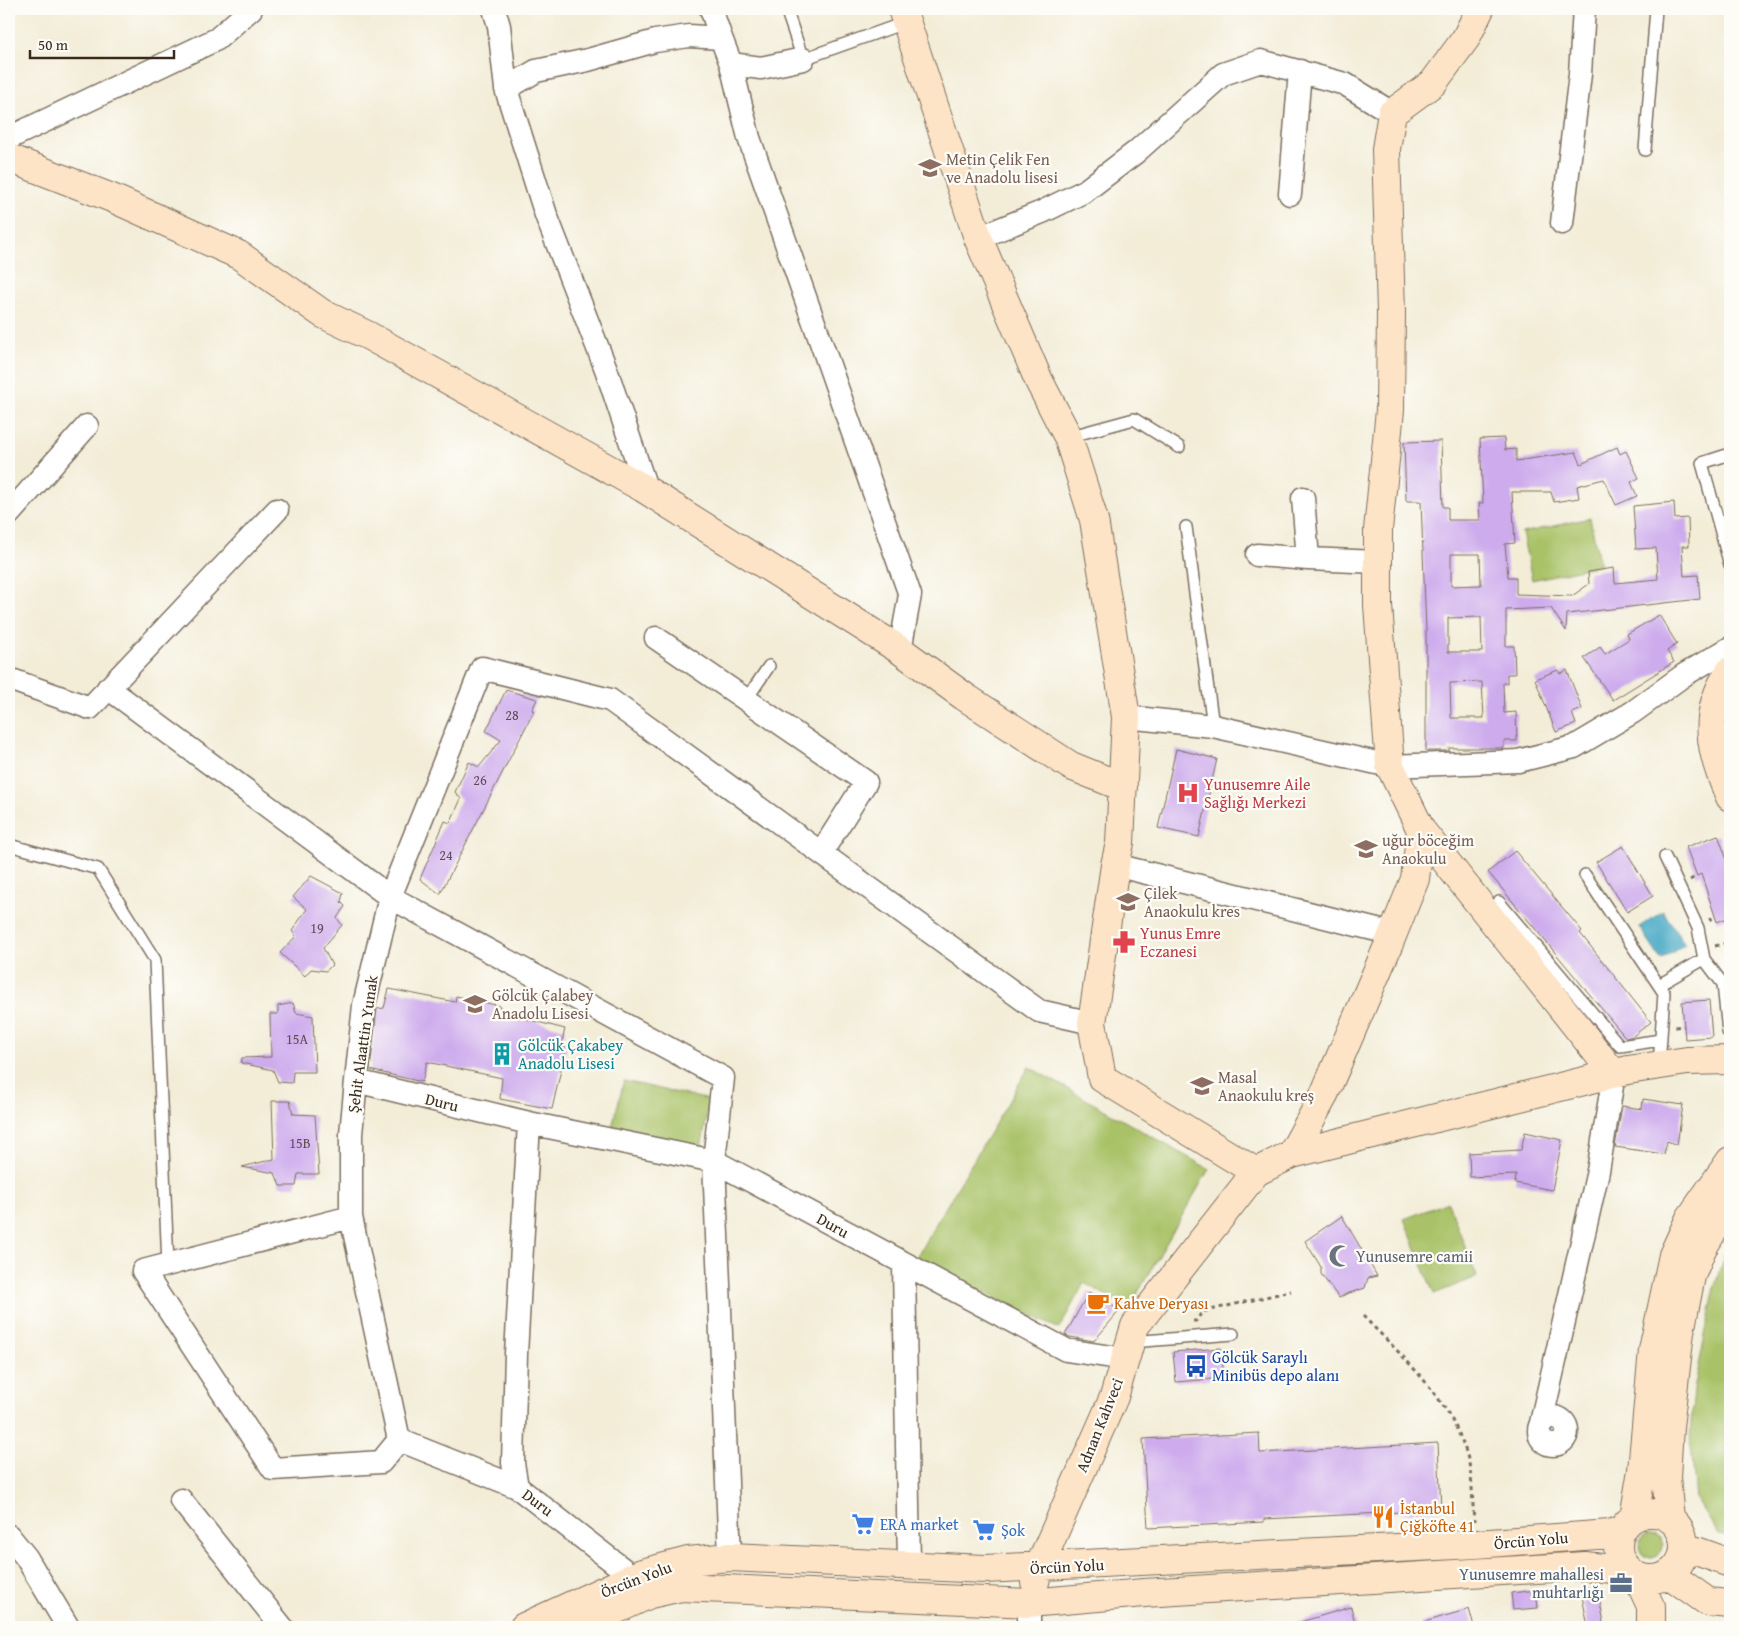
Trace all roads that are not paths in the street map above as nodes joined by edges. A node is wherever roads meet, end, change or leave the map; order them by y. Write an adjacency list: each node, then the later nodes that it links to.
1 (251, 9): 15 (street)
2 (494, 9): 13 (street)
3 (711, 9): 9 (street)
4 (786, 9): 10 (lane)
5 (1480, 9): 14 (street)
6 (1584, 9): 19 (street)
7 (1656, 9): 16 (lane)
8 (905, 15): 10 (lane); 20 (street)
9 (721, 38): 11 (street); 13 (street)
10 (803, 59): 11 (street)
11 (731, 64): 36 (street)
12 (1300, 71): 14 (street); 18 (street); 20 (street)
13 (506, 89): 25 (street)
14 (1392, 113): 32 (street)
15 (9, 138)
16 (1645, 150)
17 (9, 158): 25 (street)
18 (1290, 194)
19 (1562, 223)
20 (978, 238): 22 (street)
21 (87, 426): 28 (street)
22 (1068, 437): 23 (lane); 42 (street)
23 (1179, 447)
24 (1730, 454): 33 (lane)
25 (647, 491): 36 (street)
26 (1303, 498): 31 (street)
27 (277, 510): 40 (street)
28 (9, 514)
29 (1186, 527): 43 (lane)
30 (1257, 555): 31 (street)
31 (1308, 559): 32 (street)
32 (1378, 562): 44 (street)
33 (1730, 565)
34 (656, 638): 41 (street)
35 (1730, 648): 44 (street)
36 (900, 650): 45 (street)
37 (769, 666): 41 (lane)
38 (1730, 670): 46 (street)
39 (9, 679): 40 (street)
40 (108, 688): 53 (street)
41 (746, 700): 49 (street)
42 (1126, 716): 43 (street); 45 (street)
43 (1213, 726): 44 (street)
44 (1390, 766): 47 (street)
45 (1123, 787): 51 (street)
46 (1730, 797)
47 (1420, 830): 55 (street); 62 (street)
48 (9, 845): 72 (lane)
49 (821, 853): 53 (street, Şehit Alaattin Yunak); 58 (street)
50 (1666, 858): 56 (lane)
51 (1115, 865): 55 (street); 58 (street)
52 (1584, 875): 57 (lane)
53 (390, 897): 63 (street, Şehit Alaattin Yunak); 66 (street)
54 (1499, 902): 60 (lane)
55 (1393, 934): 65 (street)
56 (1704, 959): 57 (lane); 59 (lane)
57 (1659, 985): 60 (lane)
58 (1092, 1023): 68 (street)
59 (1728, 1032)
60 (1660, 1053): 61 (street, Adnan Kahveci); 62 (street, Adnan Kahveci)
61 (1730, 1060)
62 (1614, 1074): 65 (street, Adnan Kahveci); 75 (street)
63 (356, 1081): 64 (street, Duru); 70 (street, Şehit Alaattin Yunak)
64 (529, 1123): 66 (street, Duru); 77 (street, Duru)
65 (1292, 1154): 68 (street, Adnan Kahveci)
66 (714, 1160): 71 (street, Duru); 83 (street)
67 (1730, 1160): 80 (street)
68 (1256, 1172): 74 (street, Adnan Kahveci)
69 (1730, 1202): 79 (street)
70 (351, 1216): 72 (street); 76 (street, Şehit Alaattin Yunak)
71 (904, 1264): 74 (street, Duru); 85 (street)
72 (168, 1265): 76 (street)
73 (1233, 1334): 74 (lane)
74 (1127, 1350): 86 (street, Adnan Kahveci)
75 (1542, 1423)
76 (399, 1440): 77 (street)
77 (517, 1486): 88 (street, Duru)
78 (181, 1500): 92 (street)
79 (1670, 1518): 80 (street); 82 (street)
80 (1628, 1523): 86 (street, Örcün Yolu); 87 (street)
81 (9, 1536): 91 (street)
82 (1685, 1547): 84 (street); 87 (street)
83 (730, 1558): 85 (street, Örcün Yolu); 88 (street, Örcün Yolu)
84 (1730, 1563)
85 (909, 1565): 86 (street, Örcün Yolu)
86 (1039, 1567): 90 (street, Adnan Kahveci)
87 (1649, 1576): 89 (street); 90 (street, Örcün Yolu); 95 (street); 96 (street)
88 (633, 1577): 93 (street, Örcün Yolu)
89 (1730, 1604)
90 (1029, 1615): 94 (street, Örcün Yolu)
91 (68, 1627)
92 (282, 1627)
93 (524, 1627)
94 (579, 1627)
95 (1651, 1627)
96 (1668, 1627)

